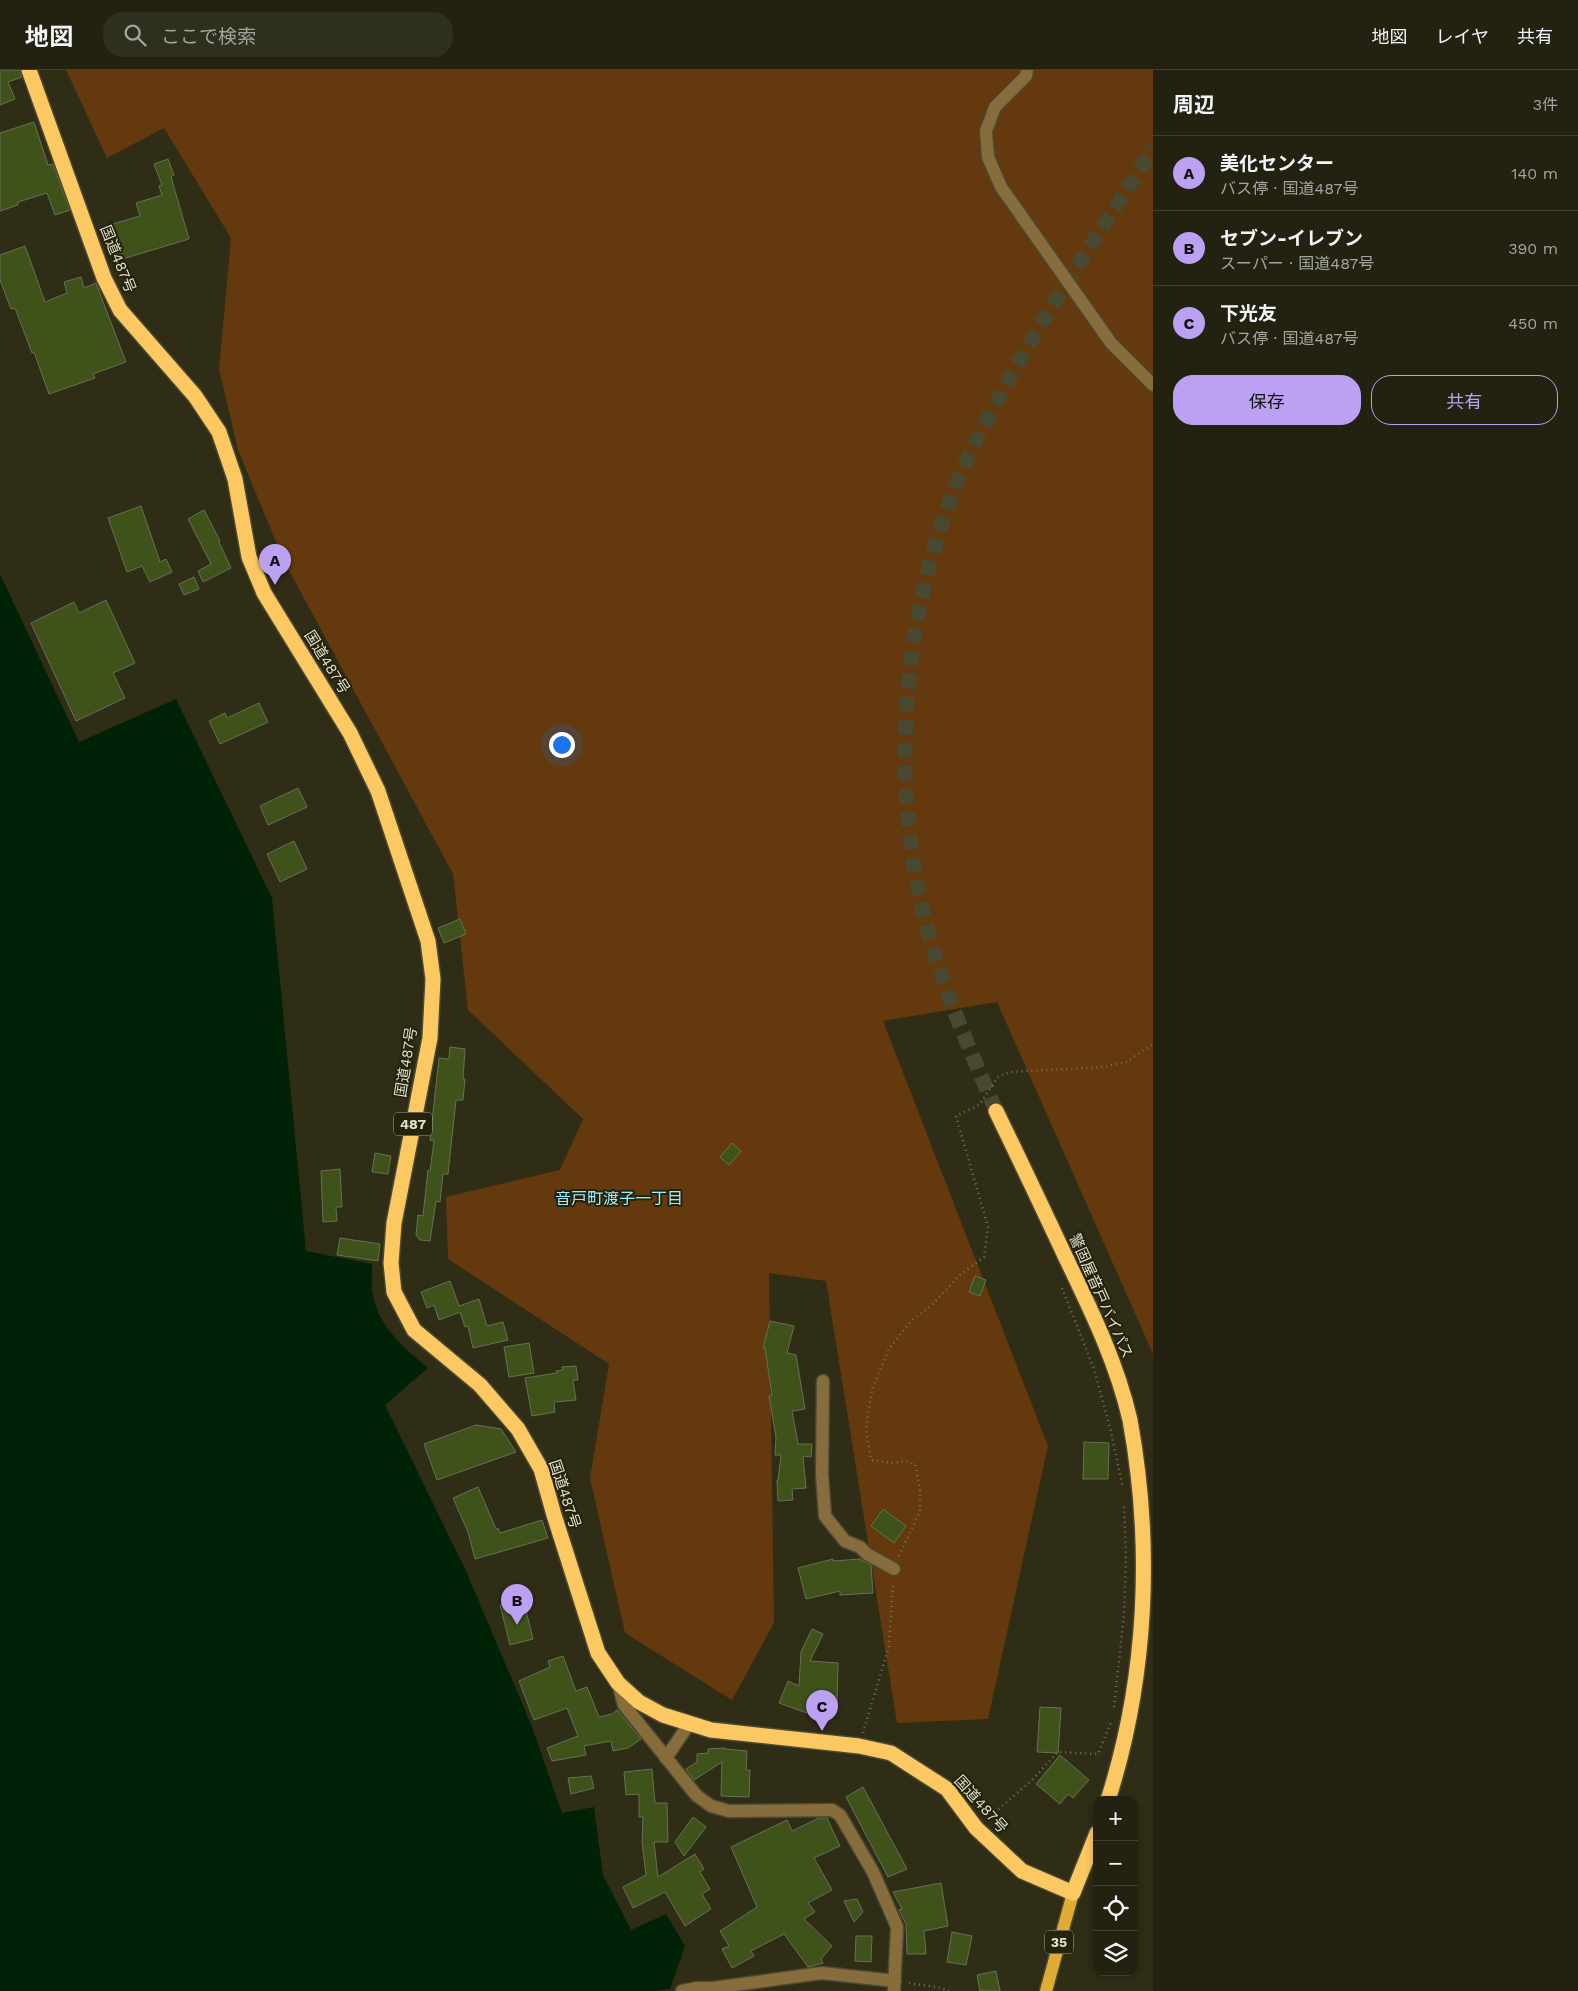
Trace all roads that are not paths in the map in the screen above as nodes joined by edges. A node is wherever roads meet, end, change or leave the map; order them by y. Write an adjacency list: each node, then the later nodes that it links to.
1 (29, 70): 7 (highway, 国道487号 / 487)
2 (1028, 70): 3 (street)
3 (1153, 385)
4 (996, 1111): 10 (highway, 警固屋音戸バイパス)
5 (823, 1381): 6 (street)
6 (894, 1569)
7 (618, 1683): 8 (highway, 国道487号 / 487); 9 (street)
8 (689, 1724): 9 (street); 12 (highway, 国道487号 / 487)
9 (666, 1758): 13 (street)
10 (1109, 1796)
11 (1094, 1841): 12 (highway)
12 (1073, 1893): 15 (main road, 35)
13 (894, 1986): 14 (street)
14 (682, 1991)
15 (1046, 1991)

